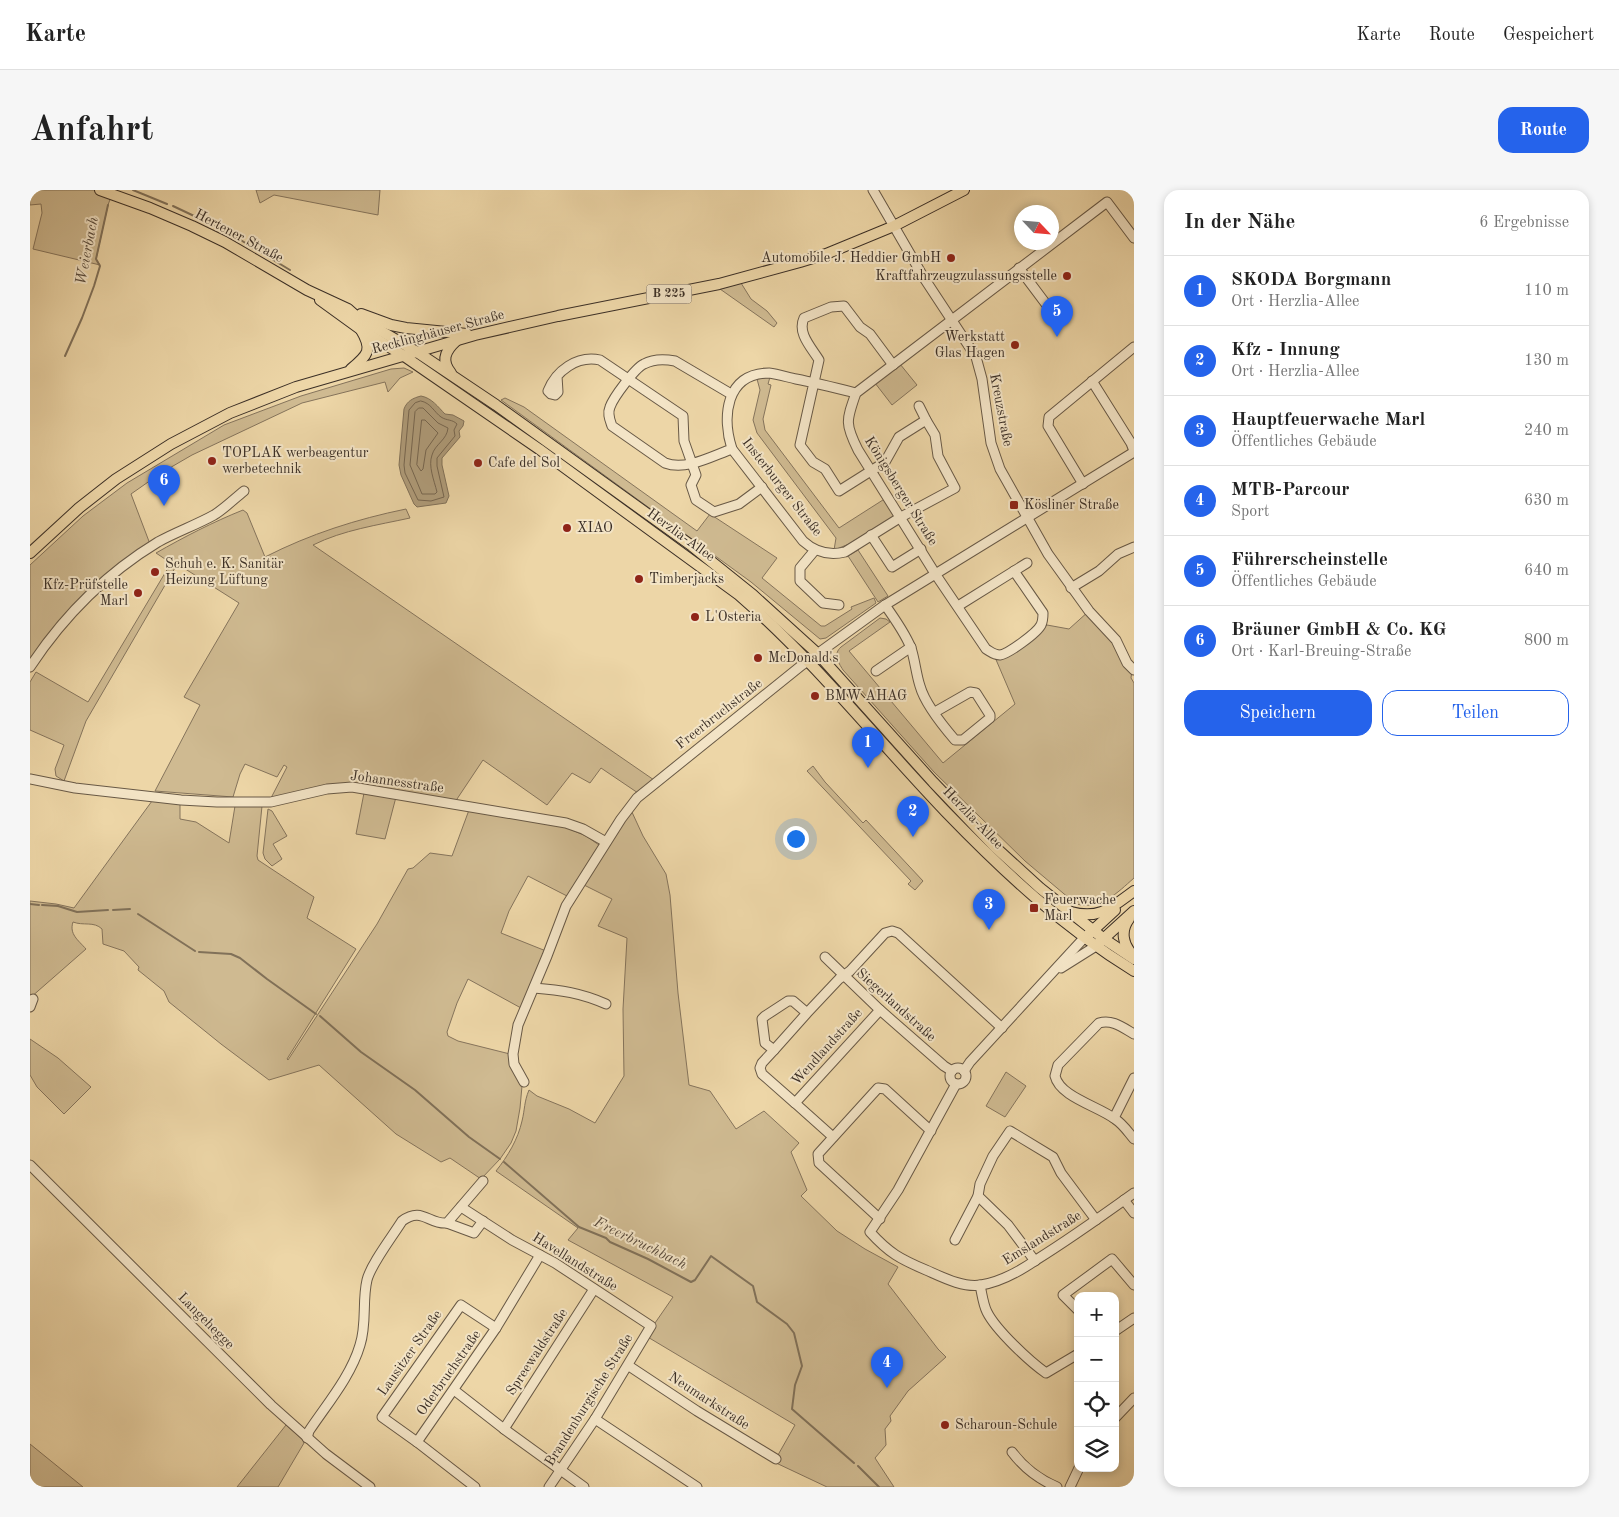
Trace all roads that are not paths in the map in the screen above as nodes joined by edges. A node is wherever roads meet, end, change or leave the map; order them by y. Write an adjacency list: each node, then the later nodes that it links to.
1 (100, 190): 7 (main road, Hertener Straße)
2 (873, 190): 4 (street, Kreuzstraße)
3 (964, 190): 4 (main road, B 225)
4 (894, 226): 10 (street, Kreuzstraße); 12 (main road, Recklinghäuser Straße / B 225)
5 (1134, 238): 6 (street)
6 (1019, 268): 9 (street); 10 (street)
7 (307, 290): 8 (main road, Hertener Straße); 11 (main road, Hertener Straße)
8 (348, 309): 12 (main road); 15 (main road, Hertener Straße)
9 (1055, 316)
10 (952, 320): 17 (street); 36 (street, Kreuzstraße)
11 (360, 329): 16 (main road, Hertener Straße); 18 (main road)
12 (475, 335): 13 (main road, Recklinghäuser Straße / B 225)
13 (458, 340): 15 (main road, Recklinghäuser Straße / B 225); 20 (main road)
14 (1134, 347): 22 (street)
15 (417, 352): 16 (main road, Recklinghäuser Straße / B 225); 20 (main road, Herzlia-Allee)
16 (404, 356): 18 (main road, Recklinghäuser Straße / B 225); 51 (main road, Herzlia-Allee)
17 (893, 365): 23 (street); 24 (street)
18 (349, 371): 41 (main road, Recklinghäuser Straße / B 225)
19 (557, 376): 21 (street)
20 (455, 378): 50 (main road, Herzlia-Allee)
21 (627, 380): 25 (street); 30 (street); 30 (street)
22 (1092, 381): 29 (street); 32 (street)
23 (814, 383): 24 (street); 25 (street); 31 (street)
24 (856, 393): 31 (street, Königsberger Straße)
25 (731, 394): 28 (street, Insterburger Straße)
26 (919, 406): 27 (street)
27 (926, 420): 31 (street); 35 (street, Insterburger Straße)
28 (732, 450): 30 (street); 33 (street, Insterburger Straße)
29 (1134, 451): 32 (street)
30 (692, 464): 33 (street)
31 (872, 471): 35 (street, Königsberger Straße)
32 (1083, 484): 36 (street, Freerbruchstraße)
33 (762, 487): 40 (street, Insterburger Straße)
34 (244, 491): 52 (street)
35 (901, 517): 37 (street, Insterburger Straße); 39 (street, Königsberger Straße)
36 (1026, 518): 44 (street, Freerbruchstraße); 45 (street, Kreuzstraße)
37 (871, 535): 39 (street); 40 (street, Insterburger Straße)
38 (1134, 547): 45 (street)
39 (921, 549): 44 (street, Königsberger Straße)
40 (815, 550): 46 (street, Insterburger Straße)
41 (30, 553)
42 (1027, 563): 43 (street)
43 (1014, 571): 48 (street); 48 (street, Königsberger Straße)
44 (936, 575): 47 (street, Freerbruchstraße); 48 (street, Königsberger Straße)
45 (1071, 588): 53 (street, Kreuzstraße)
46 (839, 605)
47 (885, 605): 49 (street); 50 (street, Freerbruchstraße)
48 (958, 606)
49 (911, 647): 54 (street); 55 (street)
50 (818, 654): 51 (street, Freerbruchstraße); 59 (main road, Herzlia-Allee)
51 (808, 661): 57 (street, Freerbruchstraße); 62 (main road, Herzlia-Allee)
52 (30, 667)
53 (1134, 670)
54 (876, 671)
55 (935, 712): 55 (street)
56 (30, 779): 57 (street, Johannesstraße)
57 (606, 842): 69 (street, Freerbruchstraße)
58 (1134, 892): 59 (main road); 61 (main road)
59 (1068, 911): 61 (main road, Herzlia-Allee)
60 (1134, 911): 63 (main road); 65 (main road)
61 (1093, 930): 62 (main road); 63 (main road, Herzlia-Allee)
62 (1084, 938): 63 (main road, Herzlia-Allee); 68 (street)
63 (1100, 943): 65 (main road, Herzlia-Allee); 66 (main road, Herzlia-Allee); 68 (street)
64 (824, 957): 67 (street, Siegerlandstraße)
65 (1134, 958)
66 (1134, 972)
67 (844, 976): 71 (street, Siegerlandstraße); 72 (street, Wendlandstraße); 73 (street, Wendlandstraße)
68 (1050, 976): 73 (street)
69 (534, 988): 70 (street); 79 (street, Freerbruchstraße)
70 (606, 1004)
71 (880, 1010): 76 (street, Siegerlandstraße); 81 (street, Wendlandstraße)
72 (807, 1013): 75 (street, Wendlandstraße); 75 (street)
73 (1002, 1028): 77 (street)
74 (1134, 1034): 82 (street)
75 (774, 1050): 81 (street, Wendlandstraße)
76 (952, 1070): 77 (street); 80 (street)
77 (964, 1071): 80 (street)
78 (1134, 1078): 82 (street)
79 (524, 1082)
80 (956, 1084): 83 (street)
81 (795, 1103): 84 (street, Wendlandstraße)
82 (1114, 1118): 85 (street)
83 (931, 1131): 84 (street); 93 (street)
84 (833, 1137): 93 (street)
85 (1134, 1139)
86 (30, 1165): 115 (street, Langehegge)
87 (483, 1180): 91 (street)
88 (1134, 1193): 90 (street, Emslandstraße)
89 (978, 1196): 94 (street); 97 (street); 99 (street)
90 (1124, 1200): 92 (street); 94 (street, Emslandstraße)
91 (461, 1207): 95 (street, Havellandstraße); 96 (street)
92 (1134, 1214)
93 (880, 1219): 101 (street, Emslandstraße)
94 (1096, 1220): 99 (street, Emslandstraße)
95 (483, 1222): 96 (street); 98 (street, Havellandstraße)
96 (447, 1223): 115 (street)
97 (955, 1240)
98 (540, 1255): 102 (street, Havellandstraße); 106 (street, Oderbruchstraße)
99 (1035, 1261): 101 (street, Emslandstraße)
100 (1134, 1285): 103 (street)
101 (980, 1286): 108 (street)
102 (594, 1289): 105 (street, Havellandstraße); 114 (street, Spreewaldstraße)
103 (1074, 1306)
104 (1134, 1318): 107 (street)
105 (651, 1326): 109 (street, Brandenburgische Straße)
106 (496, 1328): 110 (street, Oderbruchstraße); 116 (street, Lausitzer Straße)
107 (1119, 1328)
108 (1074, 1356)
109 (629, 1366): 113 (street, Brandenburgische Straße); 118 (street, Neumarkstraße)
110 (454, 1390): 114 (street); 116 (street, Oderbruchstraße)
111 (1134, 1398): 112 (street)
112 (1119, 1414)
113 (595, 1419): 119 (street, Brandenburgische Straße); 125 (street)
114 (504, 1430): 119 (street)
115 (307, 1438): 121 (street, Langehegge)
116 (417, 1442): 122 (street)
117 (1012, 1452): 126 (street)
118 (776, 1459)
119 (560, 1471): 123 (street, Brandenburgische Straße); 124 (street)
120 (1077, 1472): 127 (street)
121 (370, 1487)
122 (475, 1487)
123 (548, 1487)
124 (584, 1487)
125 (698, 1487)
126 (1057, 1487)
127 (1070, 1487)

